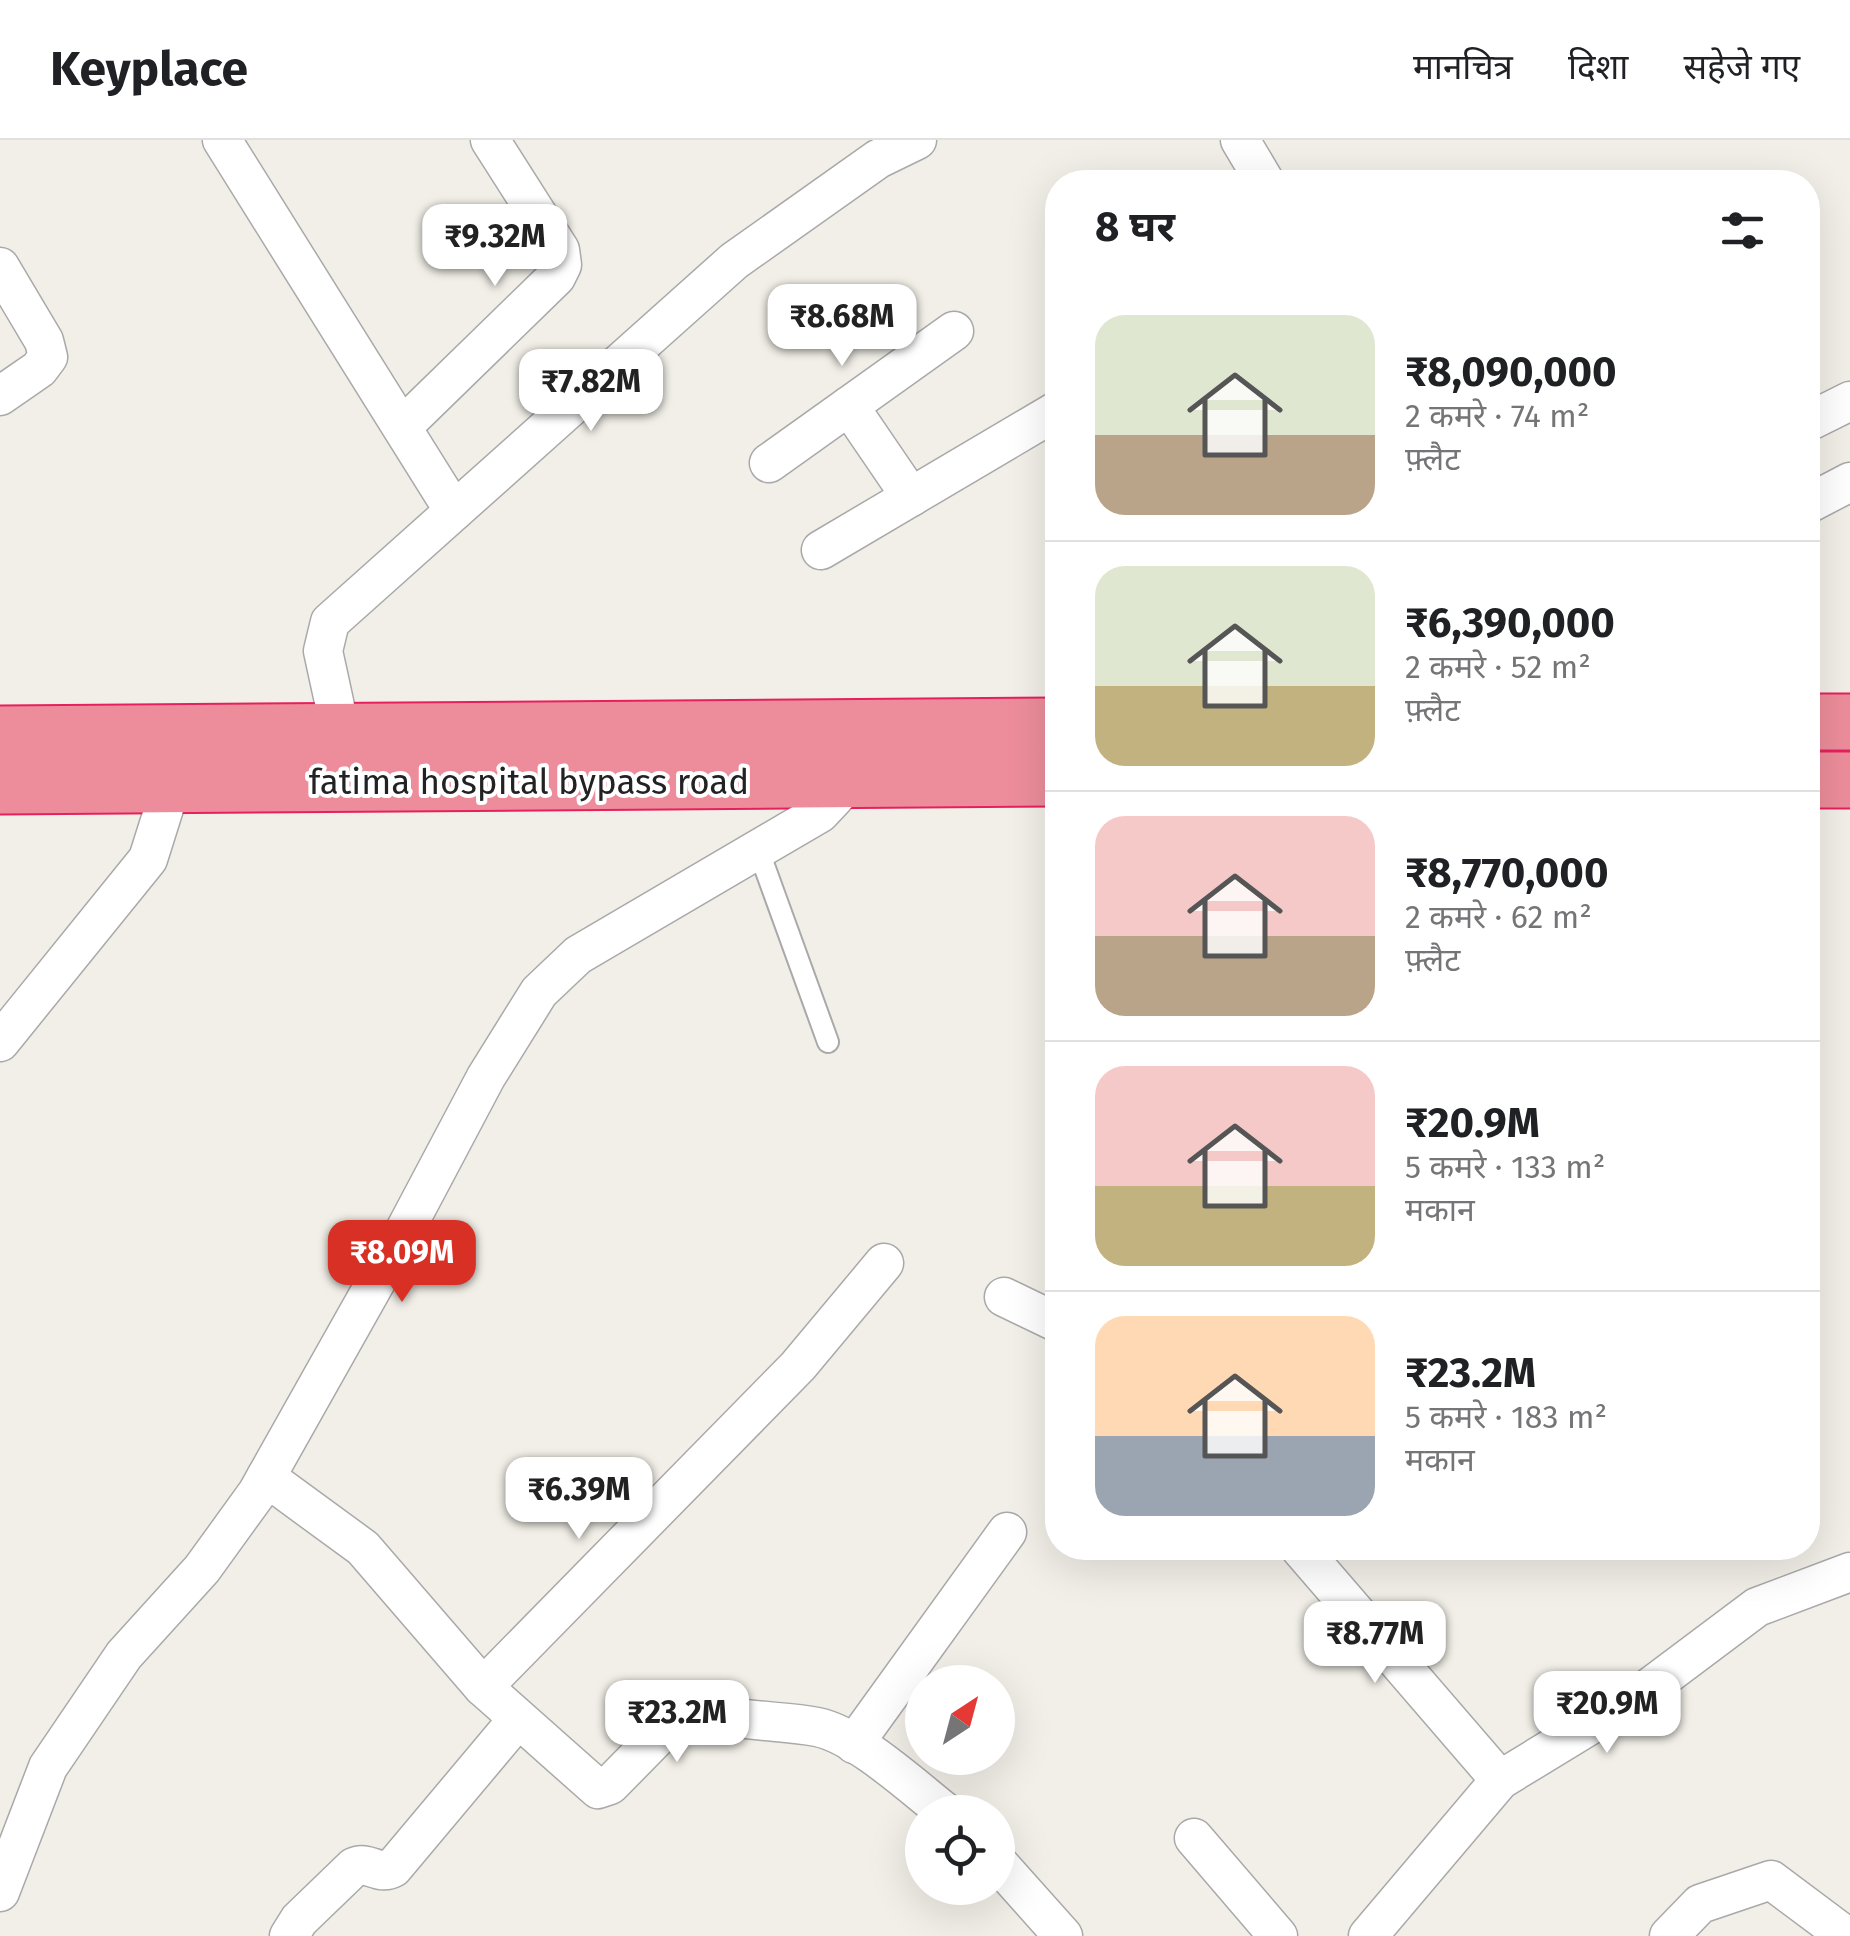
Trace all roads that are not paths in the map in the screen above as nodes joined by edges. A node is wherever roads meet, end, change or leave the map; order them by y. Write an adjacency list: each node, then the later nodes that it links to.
1 (222, 140): 14 (street)
2 (490, 140): 14 (street)
3 (917, 140): 5 (street)
4 (1240, 140): 6 (street)
5 (872, 150): 19 (street)
6 (1258, 170)
7 (0, 266): 9 (street)
8 (954, 331): 11 (street)
9 (0, 396)
10 (1850, 402): 12 (street)
11 (849, 406): 15 (street); 17 (street)
12 (1820, 416)
13 (1045, 418): 17 (street)
14 (402, 427): 19 (street)
15 (769, 462)
16 (1850, 482): 18 (street)
17 (911, 497): 20 (street)
18 (1820, 498)
19 (454, 511): 24 (street)
20 (821, 550)
21 (1820, 722): 22 (highway)
22 (1850, 722)
23 (1045, 726): 24 (highway, fatima hospital bypass road)
24 (340, 730): 26 (highway, fatima hospital bypass road)
25 (0, 734): 26 (highway, fatima hospital bypass road)
26 (172, 758): 29 (highway, fatima hospital bypass road); 31 (highway, fatima hospital bypass road); 33 (street)
27 (1820, 780): 28 (highway)
28 (1850, 780)
29 (849, 782): 30 (highway, fatima hospital bypass road); 32 (street)
30 (1045, 783)
31 (0, 786)
32 (758, 850): 34 (lane); 38 (street)
33 (0, 1042)
34 (828, 1042)
35 (884, 1263): 42 (street)
36 (1004, 1296): 37 (street)
37 (1045, 1316)
38 (266, 1476): 42 (street); 49 (street)
39 (1007, 1532): 44 (street)
40 (1310, 1560): 45 (street)
41 (1846, 1579): 45 (street)
42 (483, 1688): 43 (street)
43 (518, 1719): 44 (street); 50 (street)
44 (854, 1744): 46 (street)
45 (1500, 1780): 53 (street)
46 (922, 1795)
47 (1194, 1838): 52 (street)
48 (1015, 1881): 51 (street)
49 (0, 1892)
50 (289, 1936)
51 (1064, 1936)
52 (1278, 1936)
53 (1368, 1936)
54 (1669, 1936): 55 (street)
55 (1846, 1936)

